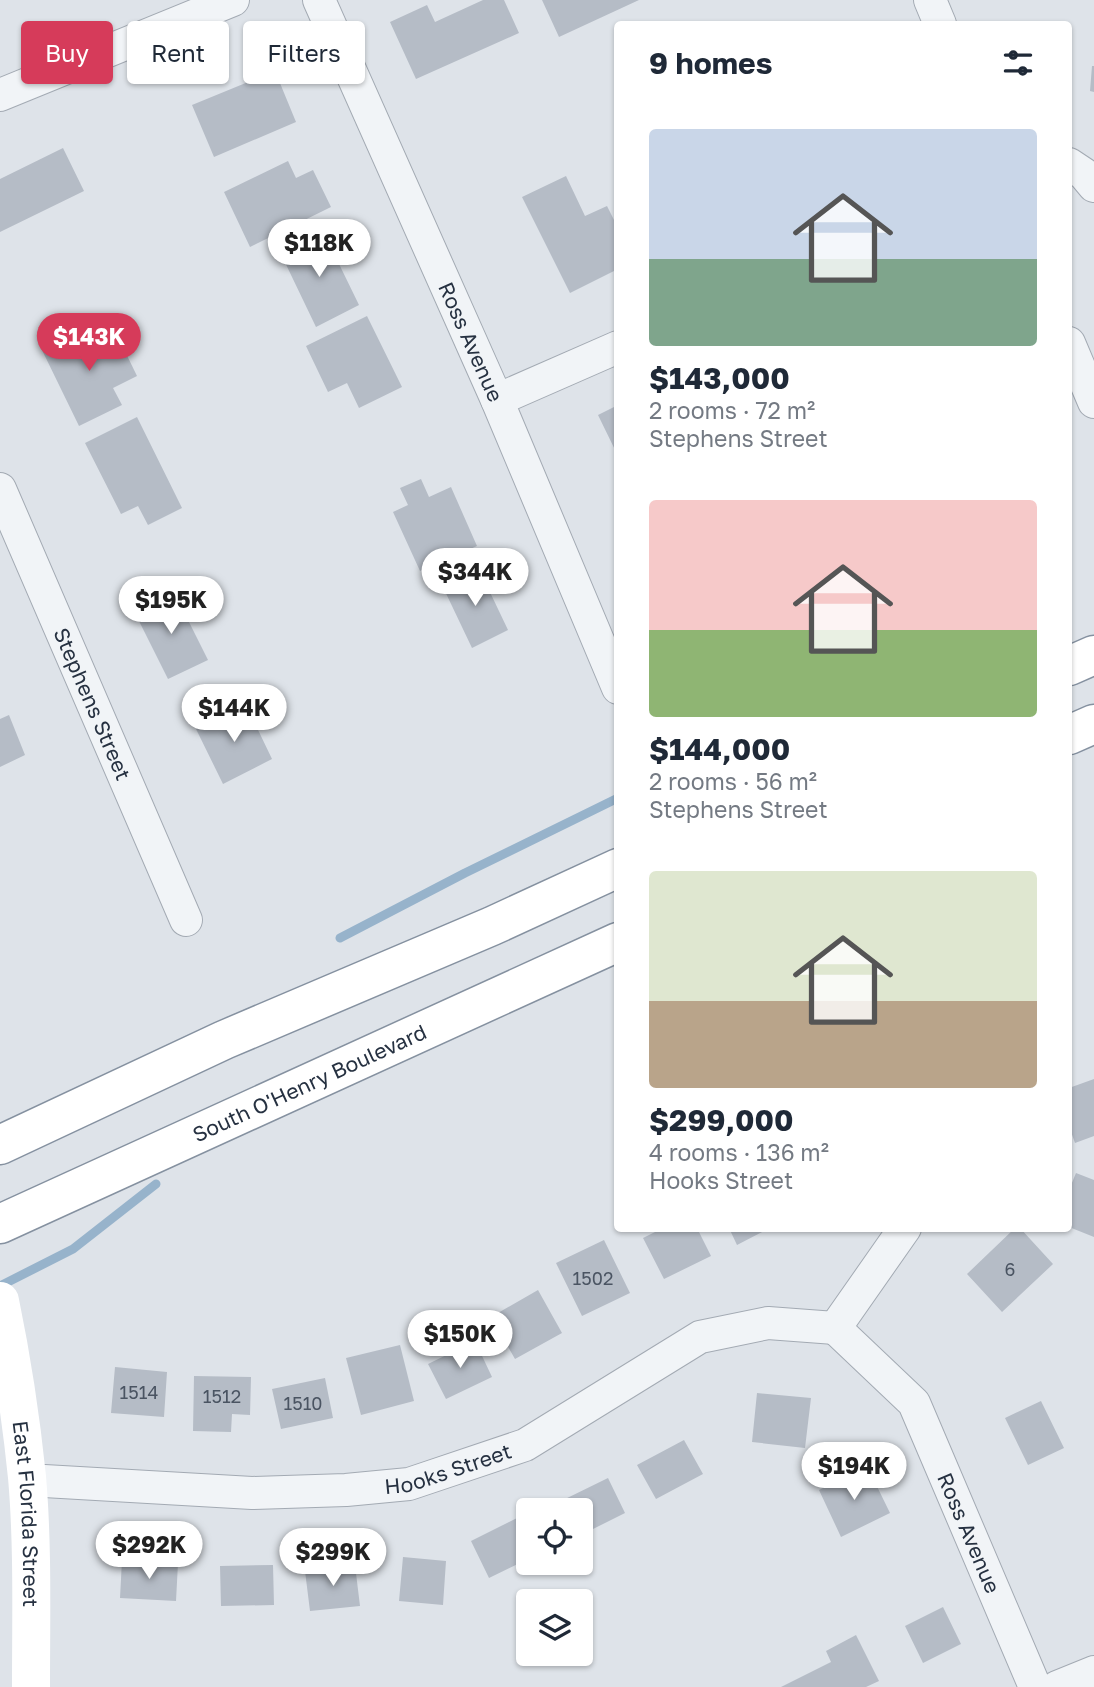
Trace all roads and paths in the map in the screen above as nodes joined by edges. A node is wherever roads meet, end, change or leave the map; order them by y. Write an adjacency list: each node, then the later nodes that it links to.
1 (233, 0): 5 (street)
2 (319, 0): 10 (street, Ross Avenue)
3 (930, 0): 4 (street)
4 (939, 21)
5 (0, 96)
6 (1072, 166): 7 (street)
7 (1094, 186)
8 (614, 349): 10 (street)
9 (1072, 350): 11 (street)
10 (497, 400): 15 (street, Ross Avenue)
11 (1094, 402)
12 (0, 489): 19 (street, Stephens Street)
13 (1094, 655): 14 (main road)
14 (1072, 665)
15 (614, 678)
16 (1094, 724): 17 (main road)
17 (1072, 735)
18 (614, 870): 21 (main road)
19 (186, 920)
20 (614, 944): 22 (main road, South O'Henry Boulevard)
21 (0, 1145)
22 (0, 1224)
23 (902, 1232): 25 (street)
24 (0, 1301): 26 (main road, East Florida Street)
25 (835, 1328): 26 (street, Hooks Street); 29 (street, Ross Avenue)
26 (27, 1480): 28 (main road, East Florida Street)
27 (1094, 1672): 30 (street)
28 (31, 1687)
29 (1035, 1687)
30 (1057, 1687)

